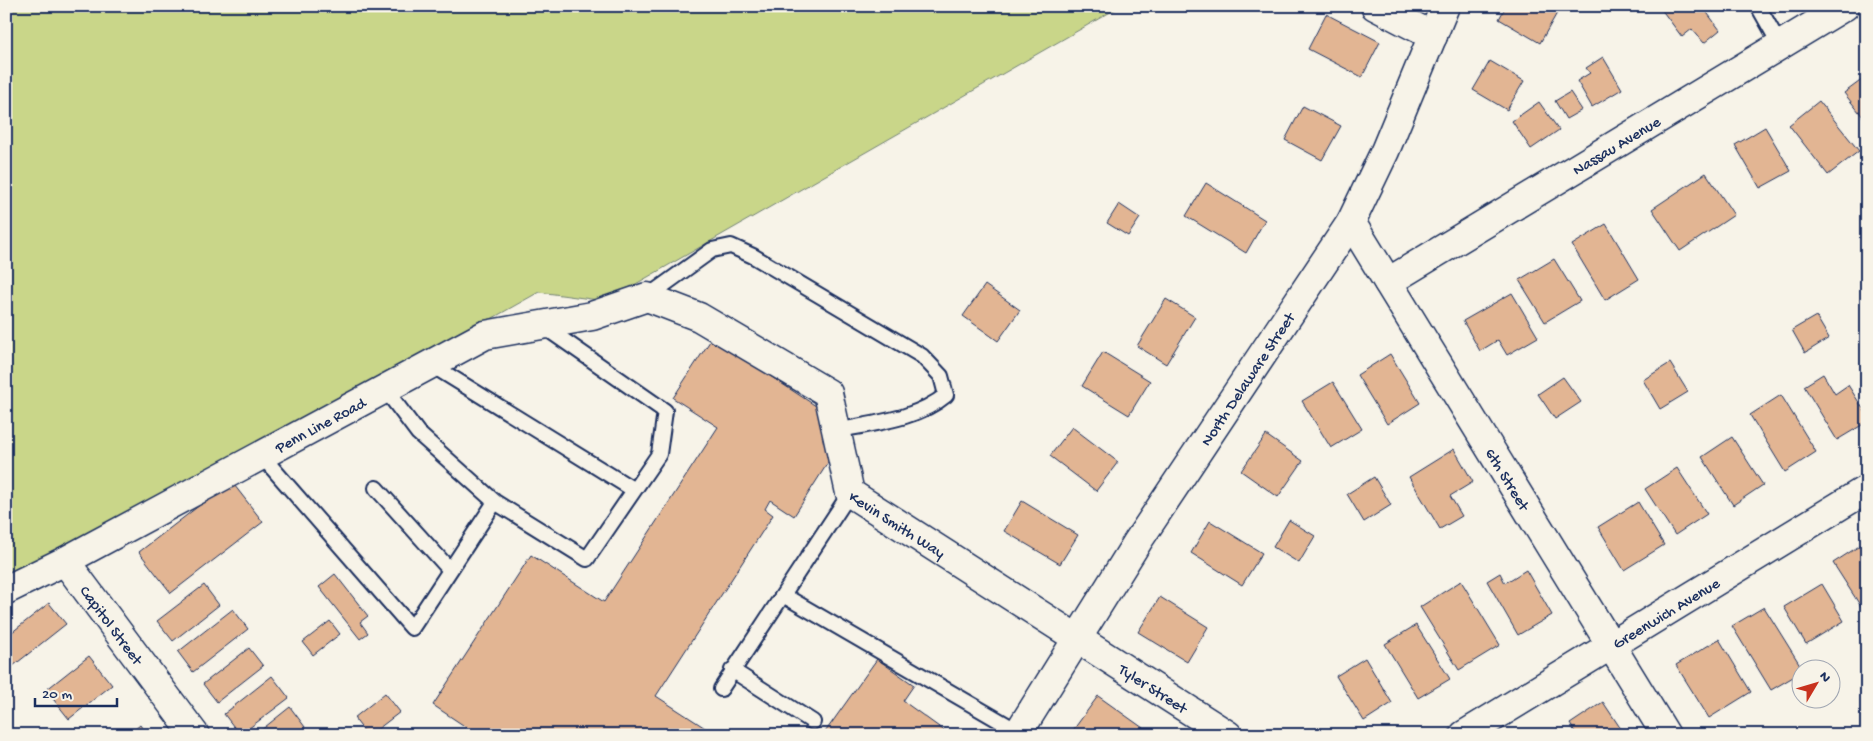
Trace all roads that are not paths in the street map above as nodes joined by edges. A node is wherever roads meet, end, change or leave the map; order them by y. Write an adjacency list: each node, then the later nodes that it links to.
1 (1376, 6): 5 (street)
2 (1445, 6): 5 (street, North Delaware Street)
3 (1758, 6): 6 (lane)
4 (1845, 6): 6 (street, Nassau Avenue)
5 (1433, 36): 7 (street, North Delaware Street)
6 (1780, 46): 8 (street, Nassau Avenue)
7 (1351, 222): 8 (street, 6th Street); 24 (street, North Delaware Street)
8 (1388, 282): 25 (street, 6th Street)
9 (647, 297): 10 (street, Penn Line Road); 13 (street, Kevin Smith Way); 13 (lane)
10 (542, 325): 11 (street, Penn Line Road); 17 (lane)
11 (430, 364): 12 (street, Penn Line Road); 17 (lane)
12 (385, 389): 14 (street, Penn Line Road); 19 (lane)
13 (836, 431): 18 (street, Kevin Smith Way)
14 (261, 455): 20 (street, Penn Line Road); 21 (lane)
15 (376, 488): 21 (lane)
16 (1867, 489): 25 (street, Greenwich Avenue)
17 (634, 490): 19 (lane)
18 (850, 494): 23 (lane); 24 (street, Kevin Smith Way)
19 (495, 502): 21 (lane)
20 (65, 561): 22 (street, Penn Line Road); 30 (street, Capitol Street)
21 (450, 570)
22 (6, 590)
23 (783, 595): 26 (lane); 29 (lane)
24 (1078, 640): 29 (street, North Delaware Street); 31 (street, Tyler Street)
25 (1611, 645): 32 (street, Greenwich Avenue); 33 (street, 6th Street)
26 (732, 670): 27 (lane); 28 (lane)
27 (720, 688)
28 (813, 722)
29 (1018, 733)
30 (195, 735)
31 (1228, 735)
32 (1464, 735)
33 (1666, 735)

